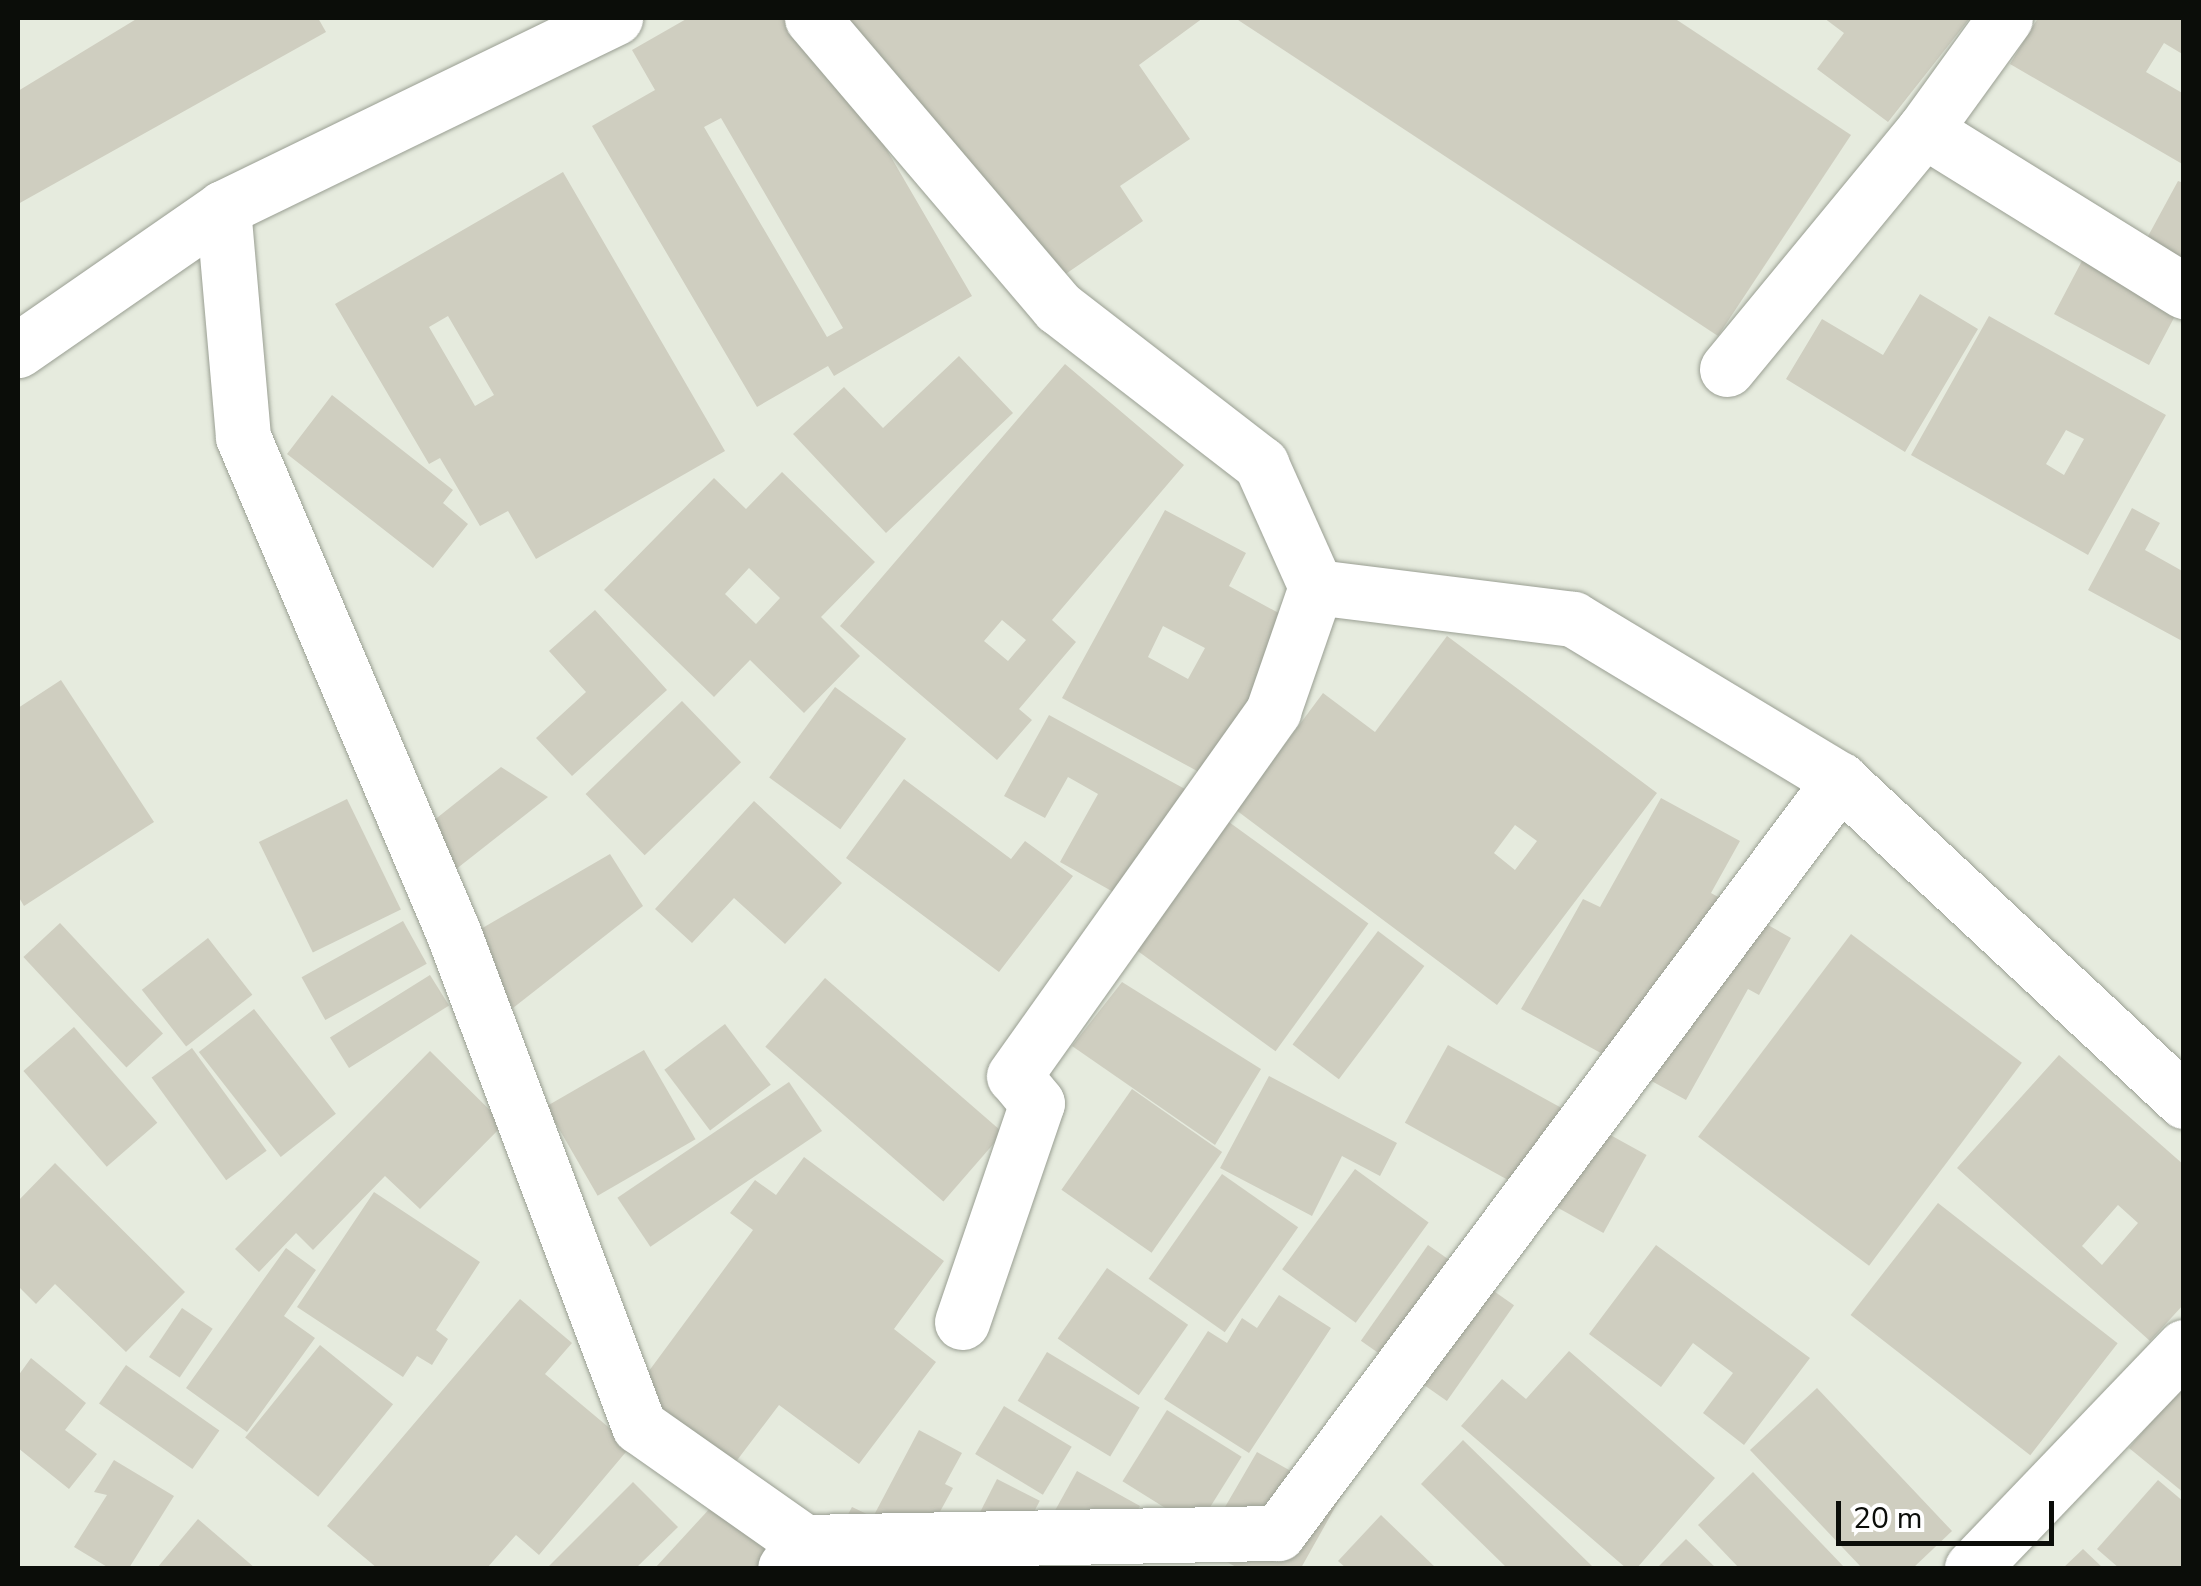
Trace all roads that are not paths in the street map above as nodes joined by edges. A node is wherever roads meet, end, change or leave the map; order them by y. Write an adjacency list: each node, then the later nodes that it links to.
1 (614, 18): 5 (street)
2 (812, 18): 9 (street)
3 (2005, 18): 4 (street)
4 (1924, 130): 6 (street); 8 (street)
5 (223, 208): 7 (street); 14 (street)
6 (2184, 290)
7 (18, 350)
8 (1727, 369)
9 (1316, 587): 10 (street); 12 (street)
10 (1840, 780): 11 (street); 14 (street)
11 (2184, 1101)
12 (962, 1322)
13 (2184, 1347): 15 (street)
14 (794, 1555)
15 (1972, 1568)

